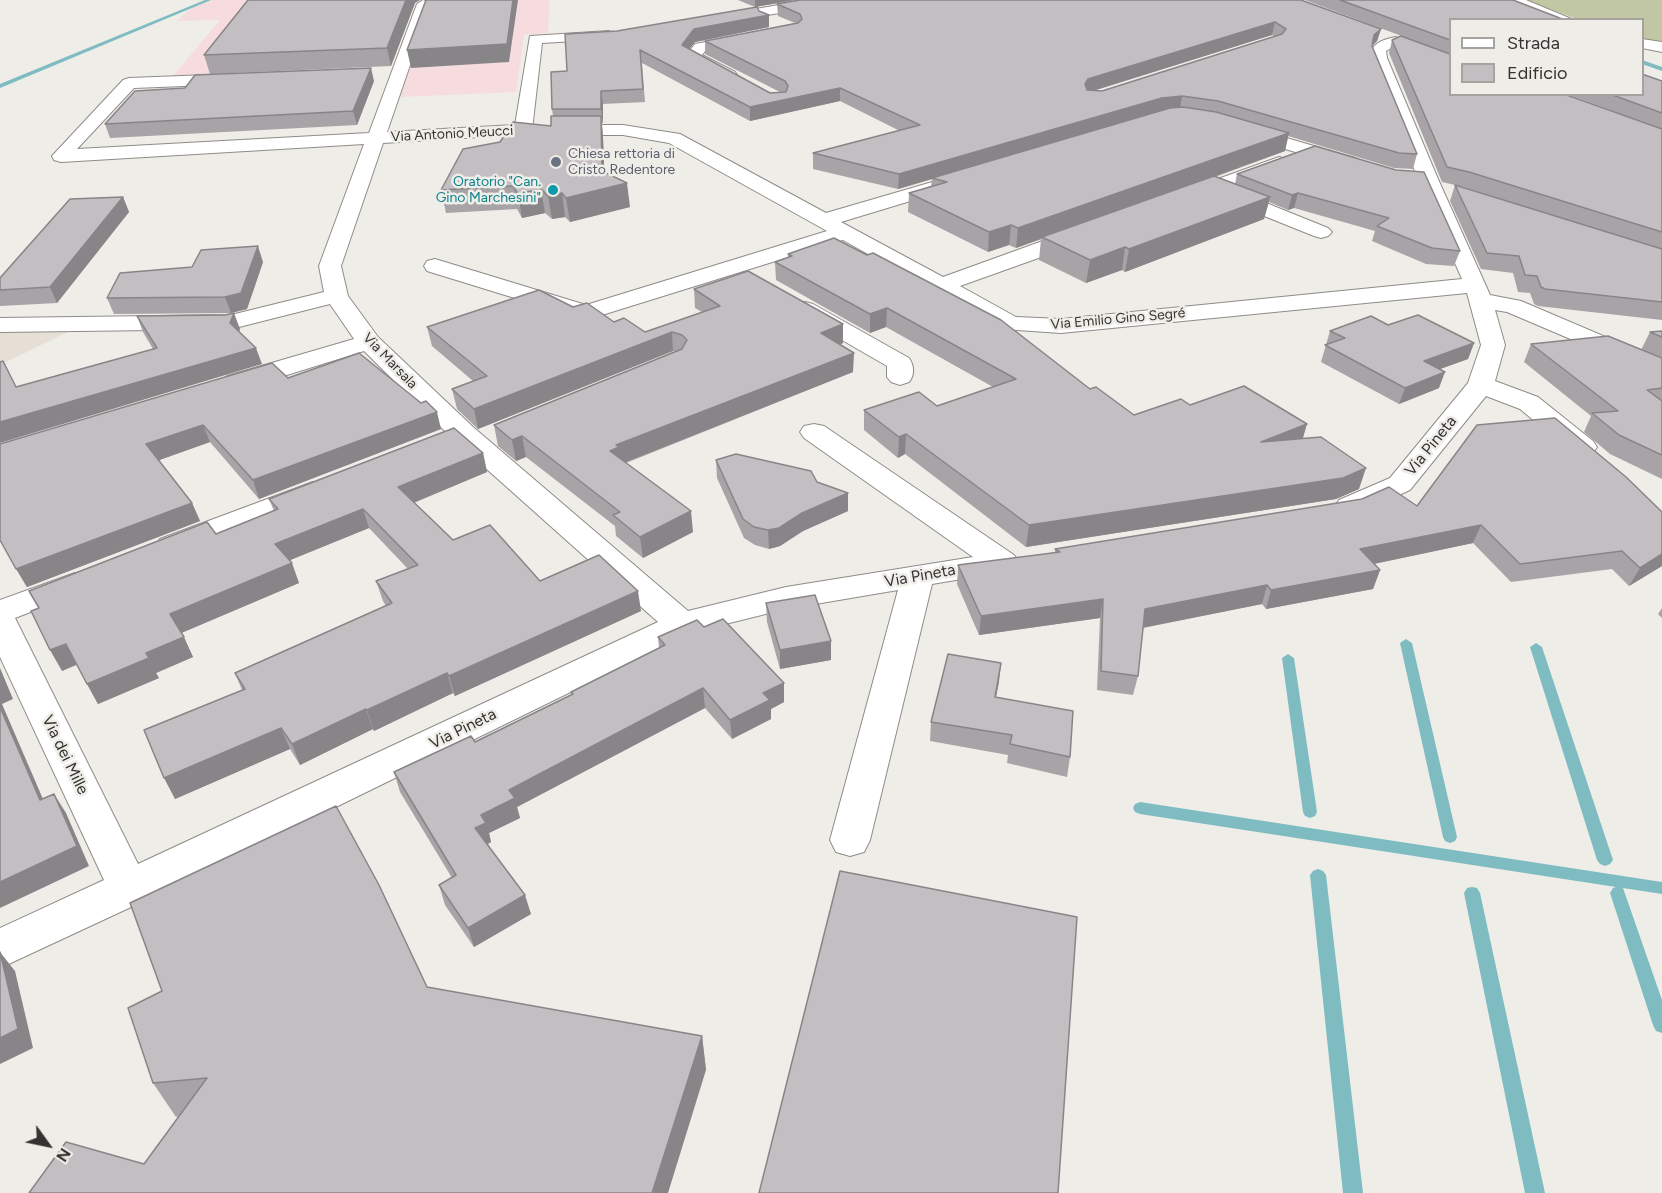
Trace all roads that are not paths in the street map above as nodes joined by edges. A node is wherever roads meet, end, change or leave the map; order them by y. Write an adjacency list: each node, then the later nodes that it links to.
1 (831, 0): 5 (street)
2 (1513, 0): 6 (street)
3 (424, 4): 16 (street, Via Marsala)
4 (733, 4): 5 (street)
5 (754, 14): 7 (street); 13 (street)
6 (1561, 18)
7 (696, 24)
8 (627, 34): 15 (street, Via Antonio Meucci)
9 (1392, 40): 33 (street, Via Pineta)
10 (1644, 43): 11 (street)
11 (1662, 46)
12 (246, 79): 16 (street, Via Antonio Meucci)
13 (746, 85)
14 (1226, 125): 17 (street)
15 (523, 130): 16 (street, Via Antonio Meucci); 22 (street, Via Emilio Gino Segré)
16 (374, 139): 31 (street, Via Marsala)
17 (1311, 151): 18 (street); 20 (street)
18 (1362, 166)
19 (971, 176): 22 (street)
20 (1211, 188): 21 (street); 25 (street)
21 (1168, 204)
22 (822, 221): 24 (street, Via Emilio Gino Segré)
23 (1103, 227): 29 (street)
24 (844, 232): 27 (street); 29 (street, Via Emilio Gino Segré)
25 (1321, 232)
26 (435, 266): 27 (street)
27 (733, 268): 28 (street)
28 (754, 280)
29 (940, 286): 30 (street, Via Emilio Gino Segré)
30 (1415, 291): 33 (street, Via Emilio Gino Segré); 33 (street, Via Emilio Gino Segré)
31 (336, 296): 34 (street); 35 (street, Via Marsala)
32 (785, 298): 37 (street)
33 (1480, 300): 36 (street); 38 (street, Via Pineta)
34 (0, 325)
35 (369, 342): 39 (street); 41 (street, Via Marsala)
36 (1662, 370)
37 (900, 376)
38 (1481, 385): 43 (street); 45 (street, Via Pineta)
39 (213, 389)
40 (814, 432): 48 (street)
41 (478, 437): 42 (street); 53 (street, Via Marsala)
42 (430, 446)
43 (1601, 463)
44 (342, 480): 46 (street)
45 (1320, 512)
46 (143, 557)
47 (1036, 557): 48 (street, Via Pineta)
48 (1000, 562): 50 (street, Via Pineta)
49 (99, 574): 51 (street)
50 (918, 576): 53 (street, Via Pineta); 54 (street)
51 (0, 612)
52 (0, 621): 55 (street, Via dei Mille)
53 (682, 624): 55 (street, Via Pineta)
54 (850, 840)
55 (129, 889): 56 (street, Via Pineta)
56 (0, 949)

